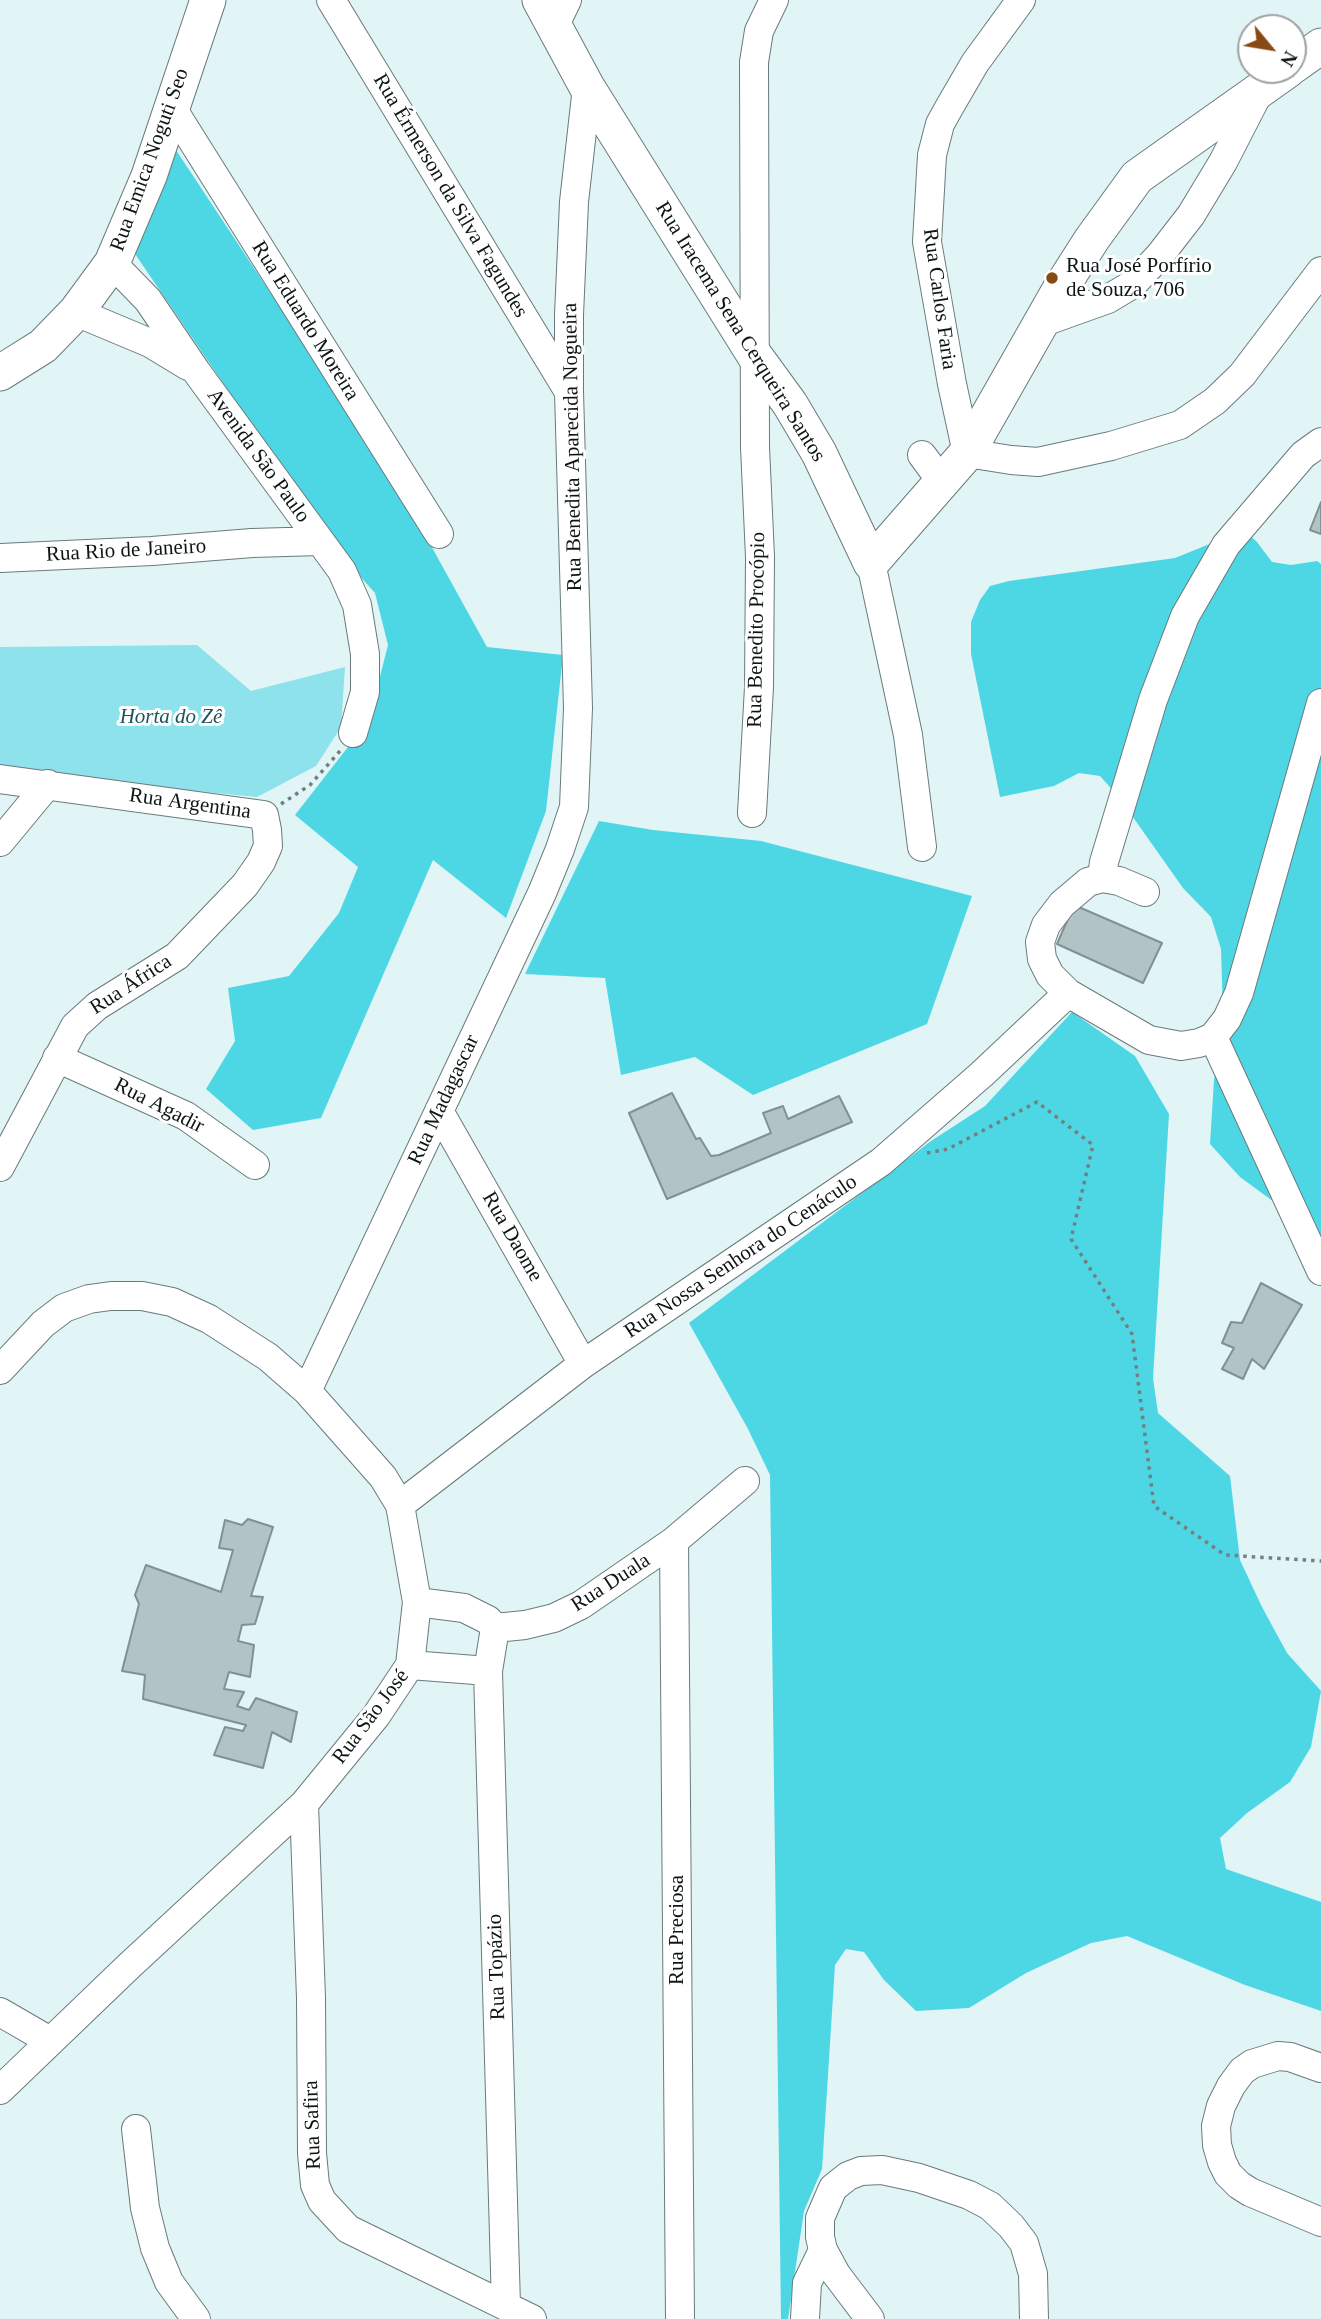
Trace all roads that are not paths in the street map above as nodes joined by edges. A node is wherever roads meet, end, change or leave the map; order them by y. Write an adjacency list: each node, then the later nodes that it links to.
1 (208, 0): 9 (main road, Rua Emica Noguti Seo)
2 (331, 0): 19 (street, Rua Érmerson da Silva Fagundes)
3 (774, 0): 10 (street, Rua Benedito Procópio)
4 (1021, 0): 23 (street, Rua Carlos Faria)
5 (554, 8): 8 (main road, Rua Iracema Sena Cerqueira Santos)
6 (1268, 84): 15 (main road)
7 (1272, 84): 15 (street)
8 (587, 87): 13 (main road, Rua Iracema Sena Cerqueira Santos); 19 (street, Rua Benedita Aparecida Nogueira)
9 (172, 108): 11 (main road, Rua Emica Noguti Seo); 25 (street, Rua Eduardo Moreira)
10 (756, 255): 13 (street, Rua Benedito Procópio); 16 (street, Rua Benedito Procópio)
11 (112, 263): 14 (main road, Rua Emica Noguti Seo); 17 (street, Avenida São Paulo)
12 (1321, 271): 23 (street)
13 (722, 304): 16 (main road, Rua Iracema Sena Cerqueira Santos)
14 (76, 312): 17 (street, Avenida São Paulo); 18 (main road)
15 (1041, 323): 23 (main road)
16 (755, 356): 20 (main road, Rua Iracema Sena Cerqueira Santos); 22 (street, Rua Benedito Procópio)
17 (196, 371): 24 (street, Avenida São Paulo)
18 (0, 373)
19 (569, 392): 34 (street, Rua Benedita Aparecida Nogueira)
20 (786, 398): 22 (street, Rua Benedito Procópio); 29 (main road, Rua Iracema Sena Cerqueira Santos)
21 (1321, 442): 39 (street)
22 (755, 447): 35 (street, Rua Benedito Procópio)
23 (967, 453): 29 (main road)
24 (282, 489): 26 (street, Avenida São Paulo); 27 (street)
25 (439, 534)
26 (320, 541): 27 (street, Rua Rio de Janeiro); 31 (street)
27 (251, 543): 28 (street, Rua Rio de Janeiro)
28 (0, 558)
29 (871, 564): 38 (street, Rua Iracema Sena Cerqueira Santos)
30 (1321, 704): 42 (street)
31 (354, 733)
32 (0, 779): 33 (street, Rua Argentina)
33 (48, 785): 36 (street, Rua Argentina); 37 (street)
34 (574, 807): 44 (street, Rua Madagascar)
35 (752, 813)
36 (264, 815): 43 (street, Rua África)
37 (0, 842)
38 (922, 847)
39 (1102, 878): 40 (street); 41 (street)
40 (1144, 892)
41 (1068, 993): 42 (street); 48 (street, Rua Nossa Senhora do Cenáculo)
42 (1213, 1037): 47 (street)
43 (57, 1058): 45 (street, Rua Agadir); 46 (street, Rua África)
44 (439, 1111): 48 (street, Rua Daome); 50 (street, Rua Madagascar)
45 (255, 1165)
46 (0, 1167)
47 (1321, 1271)
48 (583, 1364): 52 (street, Rua Nossa Senhora do Cenáculo)
49 (0, 1370): 50 (street, Rua São José)
50 (307, 1391): 52 (street, Rua São José)
51 (745, 1481): 53 (street, Rua Duala)
52 (400, 1506): 54 (street, Rua São José)
53 (674, 1541): 55 (street, Rua Duala); 69 (street, Rua Preciosa)
54 (417, 1602): 55 (street); 56 (street, Rua São José)
55 (495, 1628): 57 (street, Rua Topázio)
56 (410, 1665): 57 (street); 58 (street, Rua São José)
57 (488, 1671): 66 (street, Rua Topázio)
58 (304, 1804): 60 (street, Rua São José); 66 (street, Rua Safira)
59 (0, 2012): 60 (street)
60 (50, 2041): 62 (street, Rua São José)
61 (1321, 2068): 64 (street)
62 (0, 2090)
63 (136, 2129): 67 (street)
64 (1321, 2222)
65 (824, 2250): 70 (street); 71 (street); 72 (street)
66 (506, 2306): 68 (street, Rua Safira)
67 (196, 2319)
68 (532, 2319)
69 (680, 2319)
70 (805, 2319)
71 (870, 2319)
72 (1034, 2319)

